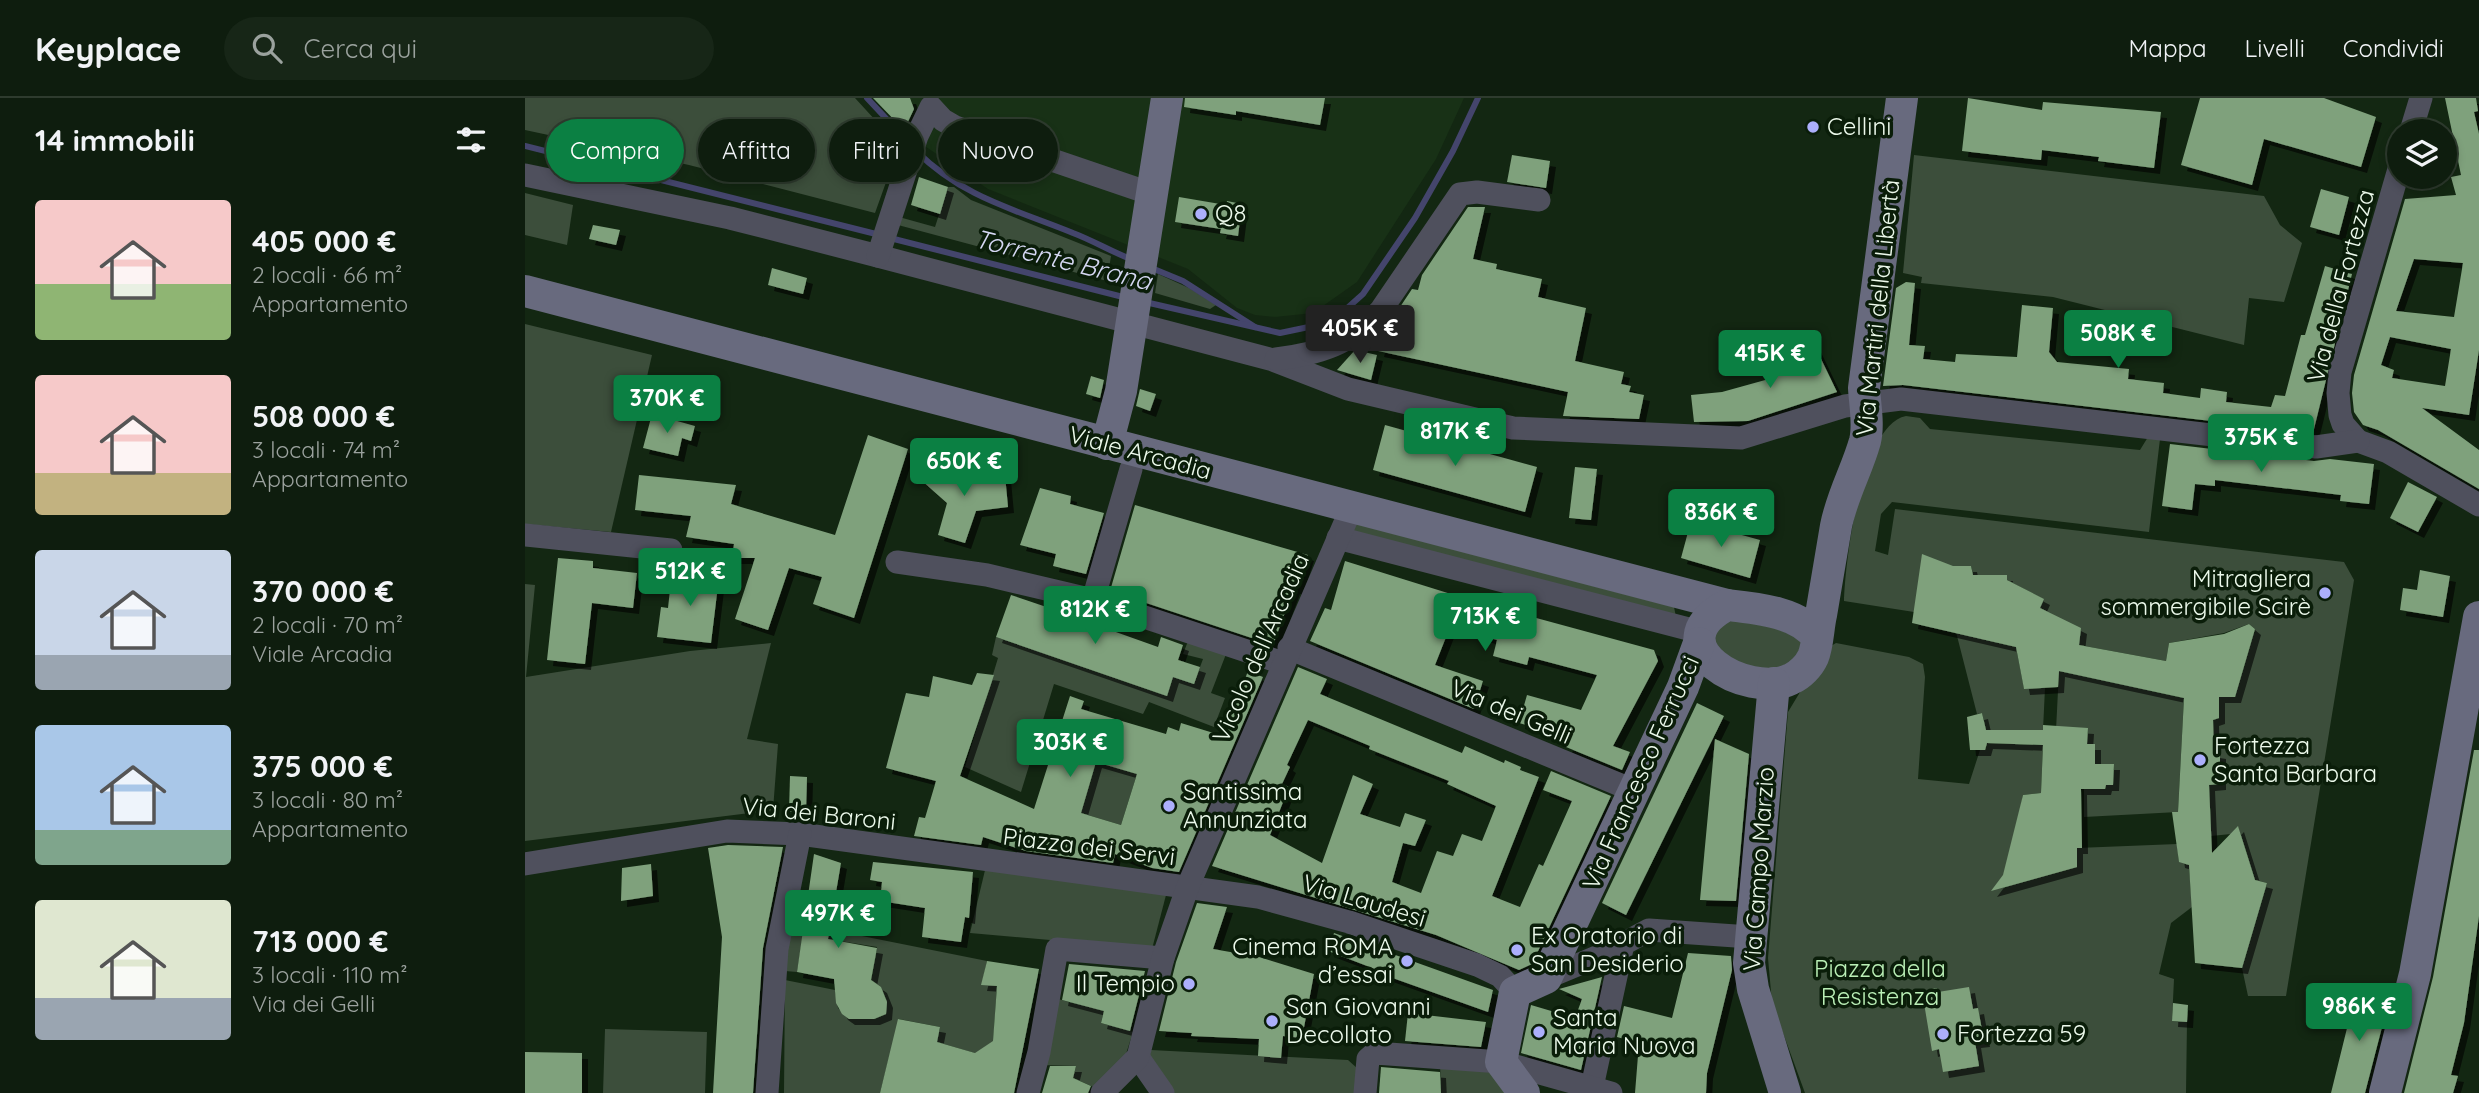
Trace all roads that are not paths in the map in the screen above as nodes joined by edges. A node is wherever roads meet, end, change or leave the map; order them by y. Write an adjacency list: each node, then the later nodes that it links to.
1 (1167, 98): 7 (street)
2 (1902, 98): 13 (street, Via Martiri della Libertà)
3 (2421, 98): 4 (street)
4 (2415, 119)
5 (525, 176): 9 (street)
6 (2393, 189): 14 (street, Via della Fortezza)
7 (1152, 194): 9 (street); 11 (street)
8 (1539, 200): 12 (street)
9 (880, 251): 11 (street)
10 (525, 291): 15 (street, Viale Arcadia)
11 (1133, 317): 12 (street); 15 (street)
12 (1273, 360): 13 (street)
13 (1865, 401): 14 (street); 24 (street, Via Martiri della Libertà)
14 (2358, 441): 17 (street)
15 (1107, 443): 18 (street, Viale Arcadia)
16 (1131, 470): 25 (street)
17 (2479, 505)
18 (1351, 509): 20 (street, Vicolo dell'Arcadia); 23 (street, Viale Arcadia)
19 (525, 535): 21 (street)
20 (1338, 538): 29 (street); 31 (street, Vicolo dell'Arcadia)
21 (671, 550)
22 (897, 562): 25 (street, Via dei Gelli)
23 (1674, 593): 26 (street, Viale Arcadia); 29 (street)
24 (1824, 596): 27 (street); 30 (street, Via Martiri della Libertà)
25 (1093, 600): 31 (street, Via dei Gelli)
26 (1727, 605): 27 (street); 29 (street)
27 (1783, 616): 30 (street)
28 (2479, 617): 53 (street)
29 (1700, 635): 32 (street); 33 (street, Via Francesco Ferrucci)
30 (1817, 638): 32 (street)
31 (1286, 655): 33 (street, Via dei Gelli); 37 (street, Vicolo dell'Arcadia)
32 (1774, 683): 38 (street, Via Campo Marzio)
33 (1635, 792): 41 (street, Via Francesco Ferrucci)
34 (800, 834): 35 (street, Via dei Baroni); 36 (street, Via dei Baroni); 47 (street)
35 (984, 859): 37 (street, Piazza dei Servi)
36 (525, 864)
37 (1188, 886): 40 (street, Vicolo dell'Arcadia); 42 (street, Via Laudesi)
38 (1750, 937): 39 (street); 46 (street, Via Campo Marzio)
39 (1623, 944): 41 (street); 45 (street)
40 (1163, 958): 43 (street, Vicolo dell'Arcadia); 48 (street)
41 (1546, 978): 42 (street)
42 (1515, 992): 44 (street)
43 (1138, 1057): 49 (street); 50 (street)
44 (1501, 1062): 45 (street); 51 (street); 52 (street)
45 (1601, 1090)
46 (1783, 1091)
47 (767, 1093)
48 (1028, 1093)
49 (1102, 1093)
50 (1163, 1093)
51 (1365, 1093)
52 (1524, 1093)
53 (2385, 1093)

